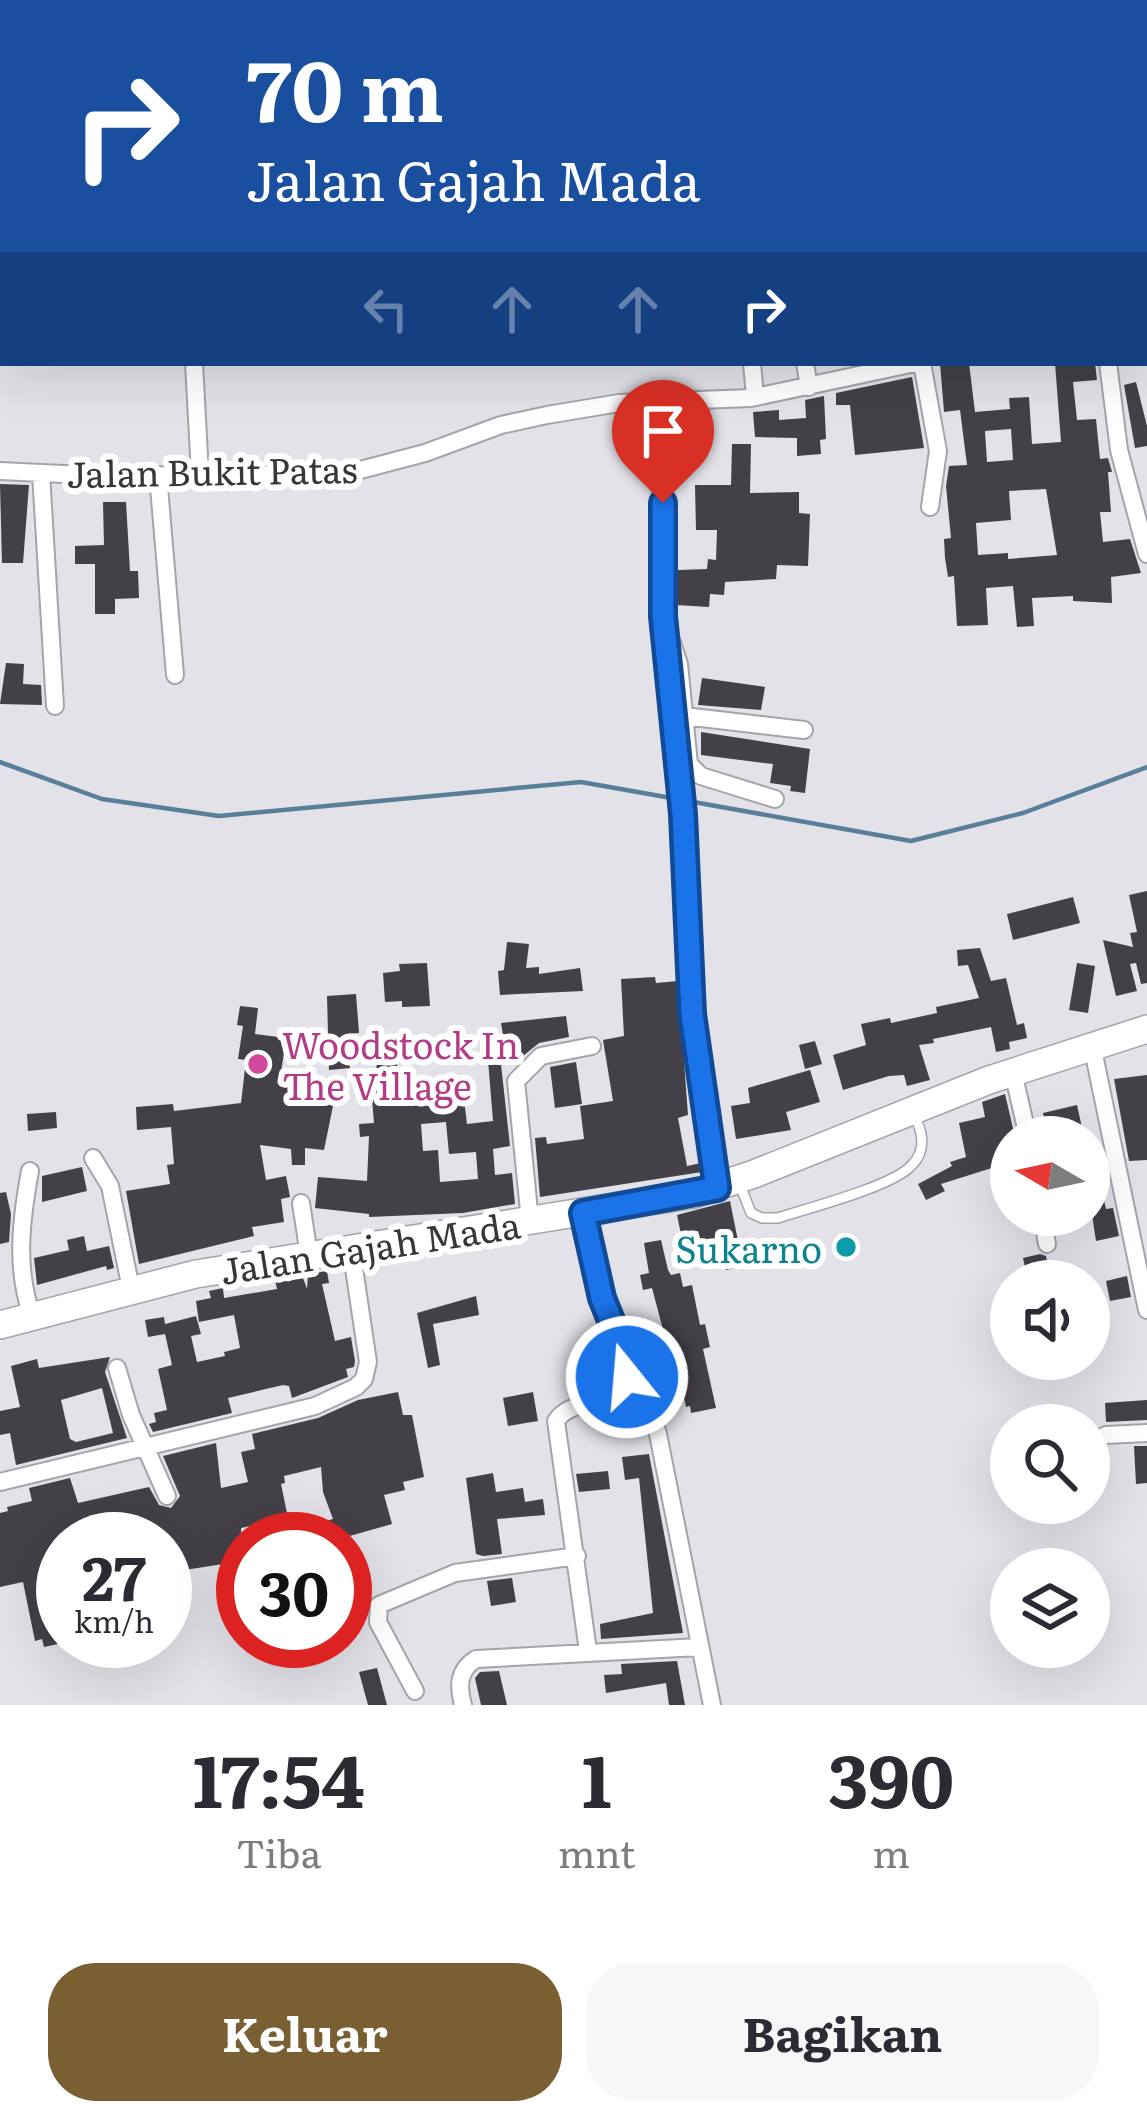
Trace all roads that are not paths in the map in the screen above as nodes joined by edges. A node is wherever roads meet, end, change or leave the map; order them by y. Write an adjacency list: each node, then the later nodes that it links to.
1 (194, 366): 12 (street)
2 (752, 366): 8 (street)
3 (806, 366): 7 (street)
4 (904, 366): 7 (street, Jalan Bukit Patas)
5 (919, 366): 14 (street)
6 (1108, 366): 15 (street)
7 (809, 387): 8 (street, Jalan Bukit Patas)
8 (755, 397): 9 (street, Jalan Bukit Patas)
9 (648, 402): 12 (street, Jalan Bukit Patas); 16 (street)
10 (0, 471): 11 (street, Jalan Bukit Patas)
11 (41, 472): 13 (street, Jalan Bukit Patas); 18 (street)
12 (200, 474): 13 (street, Jalan Bukit Patas)
13 (158, 475): 17 (street)
14 (930, 507)
15 (1147, 554)
16 (668, 639): 19 (street); 30 (street)
17 (175, 675)
18 (55, 706)
19 (684, 716): 20 (street); 21 (street)
20 (804, 730)
21 (776, 800)
22 (1147, 1029): 23 (highway, Jalan Gajah Mada)
23 (1092, 1045): 25 (highway, Jalan Gajah Mada); 39 (street)
24 (592, 1046): 33 (street)
25 (1013, 1072): 26 (highway, Jalan Gajah Mada); 27 (street)
26 (910, 1110): 30 (highway, Jalan Gajah Mada); 30 (lane)
27 (1023, 1116)
28 (93, 1158): 38 (street)
29 (29, 1171): 40 (street)
30 (728, 1184): 32 (highway, Jalan Gajah Mada)
31 (301, 1203): 37 (street)
32 (583, 1213): 33 (highway, Jalan Gajah Mada); 42 (street)
33 (530, 1221): 36 (highway, Jalan Gajah Mada)
34 (1046, 1236): 35 (street)
35 (1047, 1244)
36 (351, 1248): 37 (highway, Jalan Gajah Mada); 46 (street)
37 (309, 1255): 38 (highway, Jalan Gajah Mada)
38 (131, 1289): 40 (highway, Jalan Gajah Mada)
39 (1147, 1310)
40 (32, 1316): 41 (highway, Jalan Gajah Mada)
41 (0, 1325)
42 (629, 1365): 49 (street); 50 (street)
43 (117, 1368): 46 (street)
44 (1147, 1433): 45 (street)
45 (1110, 1435)
46 (146, 1448): 47 (street); 48 (street)
47 (0, 1482)
48 (167, 1496)
49 (577, 1556): 51 (street); 52 (street)
50 (699, 1647): 51 (street); 54 (street)
51 (589, 1651): 53 (street)
52 (415, 1690)
53 (463, 1705)
54 (712, 1705)

